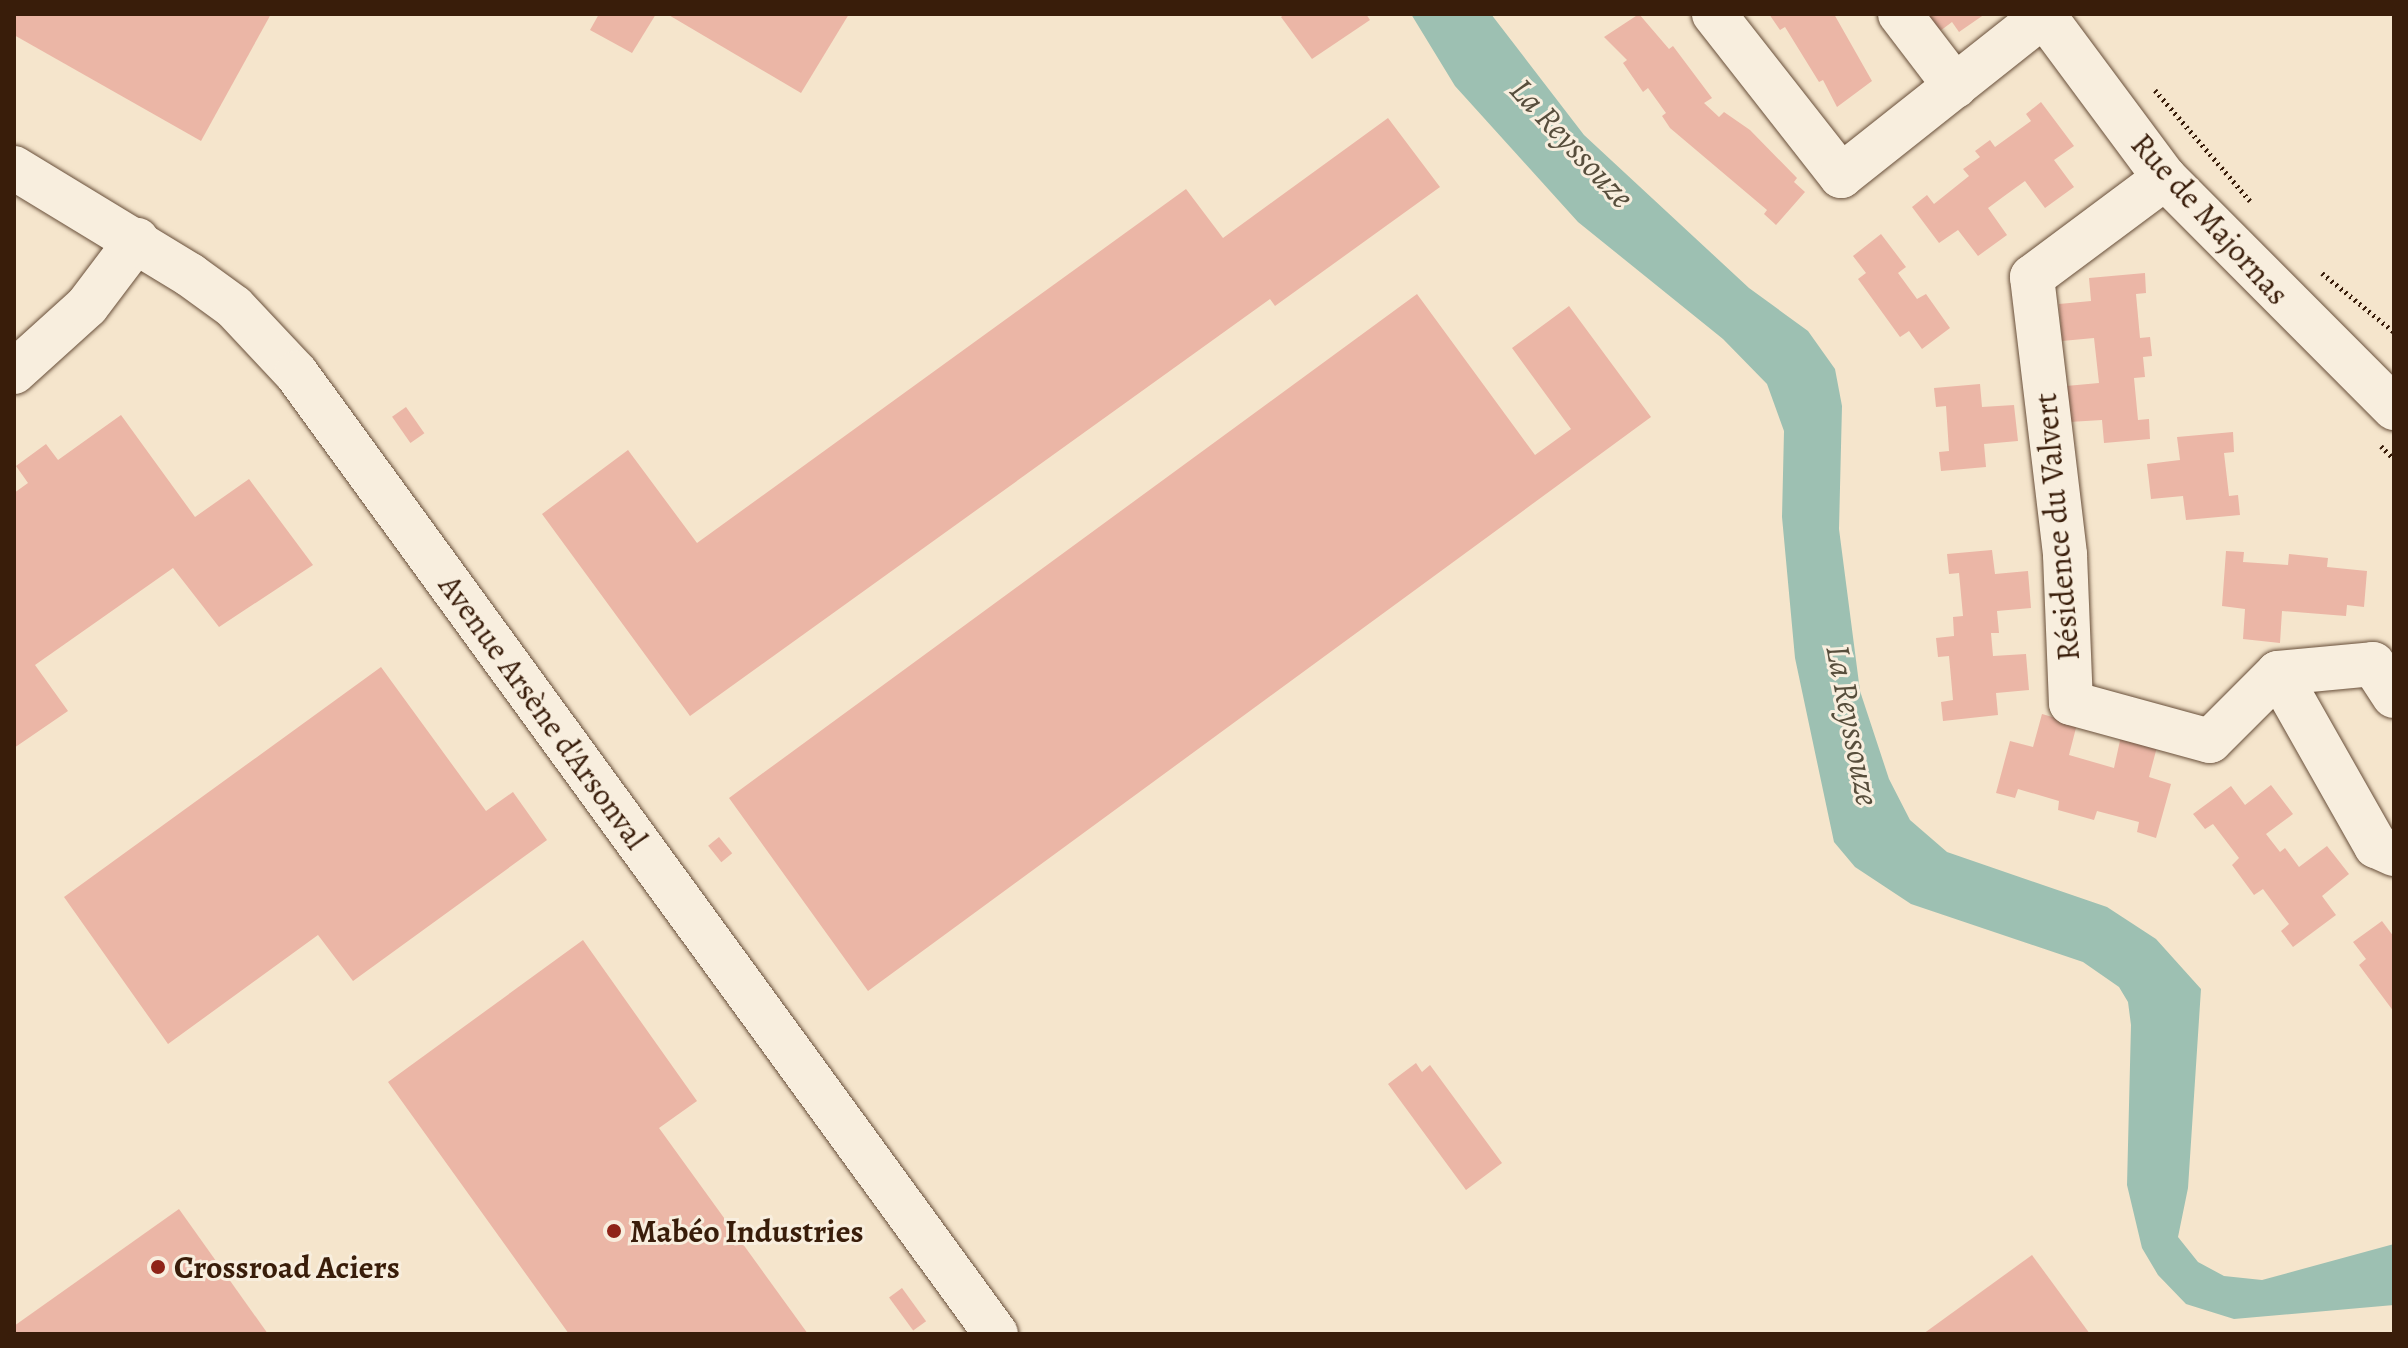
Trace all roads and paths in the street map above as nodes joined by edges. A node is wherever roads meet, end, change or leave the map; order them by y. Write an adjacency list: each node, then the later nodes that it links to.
1 (1714, 14): 4 (street)
2 (1900, 14): 4 (street)
3 (2043, 15): 4 (street); 7 (street, Rue de Majornas)
4 (1955, 86)
5 (2153, 87): 8 (path)
6 (14, 168): 9 (street, Avenue Arsène d'Arsonval)
7 (2165, 178): 13 (street, Rue de Majornas); 14 (street, Résidence du Valvert)
8 (2255, 205)
9 (137, 240): 12 (street); 17 (street, Avenue Arsène d'Arsonval)
10 (2308, 262): 11 (path)
11 (2394, 332)
12 (14, 372)
13 (2394, 408)
14 (2278, 673): 15 (street); 16 (street)
15 (2394, 696)
16 (2394, 854)
17 (996, 1334)

